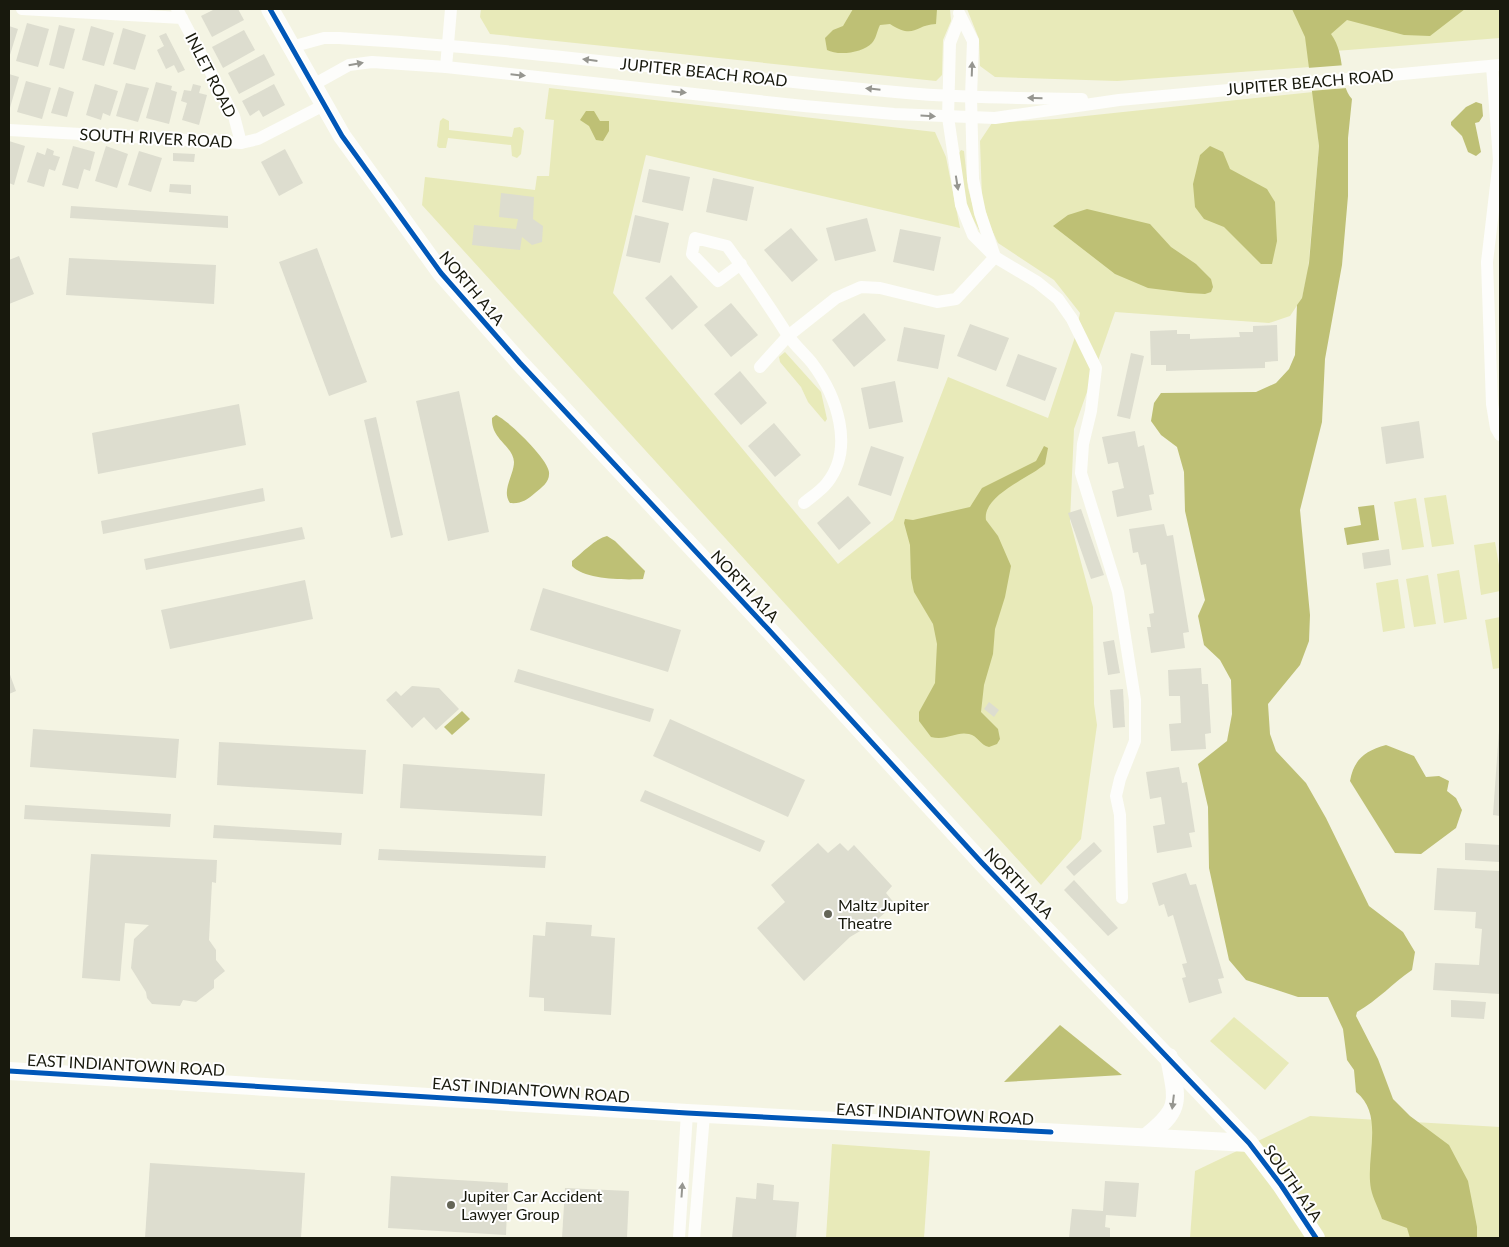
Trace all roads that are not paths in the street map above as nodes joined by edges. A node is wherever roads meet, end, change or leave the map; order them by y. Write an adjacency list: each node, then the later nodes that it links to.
1 (22, 9): 4 (street)
2 (270, 9): 7 (street, NORTH A1A)
3 (451, 9): 6 (street)
4 (180, 13): 18 (street, INLET ROAD)
5 (959, 13): 11 (street); 12 (street, one-way to 5)
6 (448, 44): 7 (street, JUPITER BEACH ROAD); 9 (street); 11 (street, JUPITER BEACH ROAD, one-way to 6)
7 (291, 47): 10 (street, NORTH A1A)
8 (1496, 65): 13 (street, JUPITER BEACH ROAD); 23 (street)
9 (446, 67): 10 (street, JUPITER BEACH ROAD, one-way to 9); 15 (street, JUPITER BEACH ROAD, one-way to 15)
10 (313, 85): 14 (street, NORTH A1A)
11 (949, 96): 12 (street, JUPITER BEACH ROAD); 15 (street)
12 (971, 97): 13 (street, JUPITER BEACH ROAD, one-way to 12); 16 (street)
13 (1119, 100): 16 (street, JUPITER BEACH ROAD)
14 (324, 105): 18 (street, SOUTH RIVER ROAD); 26 (street, NORTH A1A)
15 (948, 117): 16 (street, JUPITER BEACH ROAD); 19 (street, one-way to 19)
16 (971, 118): 19 (street)
17 (9, 130): 18 (street, SOUTH RIVER ROAD)
18 (241, 143)
19 (995, 257): 21 (street); 25 (street)
20 (740, 264): 21 (street)
21 (788, 336): 22 (street); 24 (street)
22 (760, 367)
23 (1500, 435)
24 (804, 503)
25 (1122, 898)
26 (1168, 1056): 29 (street, one-way to 29); 30 (street, NORTH A1A)
27 (9, 1071): 28 (street, EAST INDIANTOWN ROAD)
28 (696, 1114): 29 (street, EAST INDIANTOWN ROAD); 31 (street, one-way to 28); 32 (street)
29 (1146, 1137): 30 (street, EAST INDIANTOWN ROAD)
30 (1249, 1143): 33 (street, SOUTH A1A)
31 (679, 1238)
32 (694, 1238)
33 (1316, 1238)

